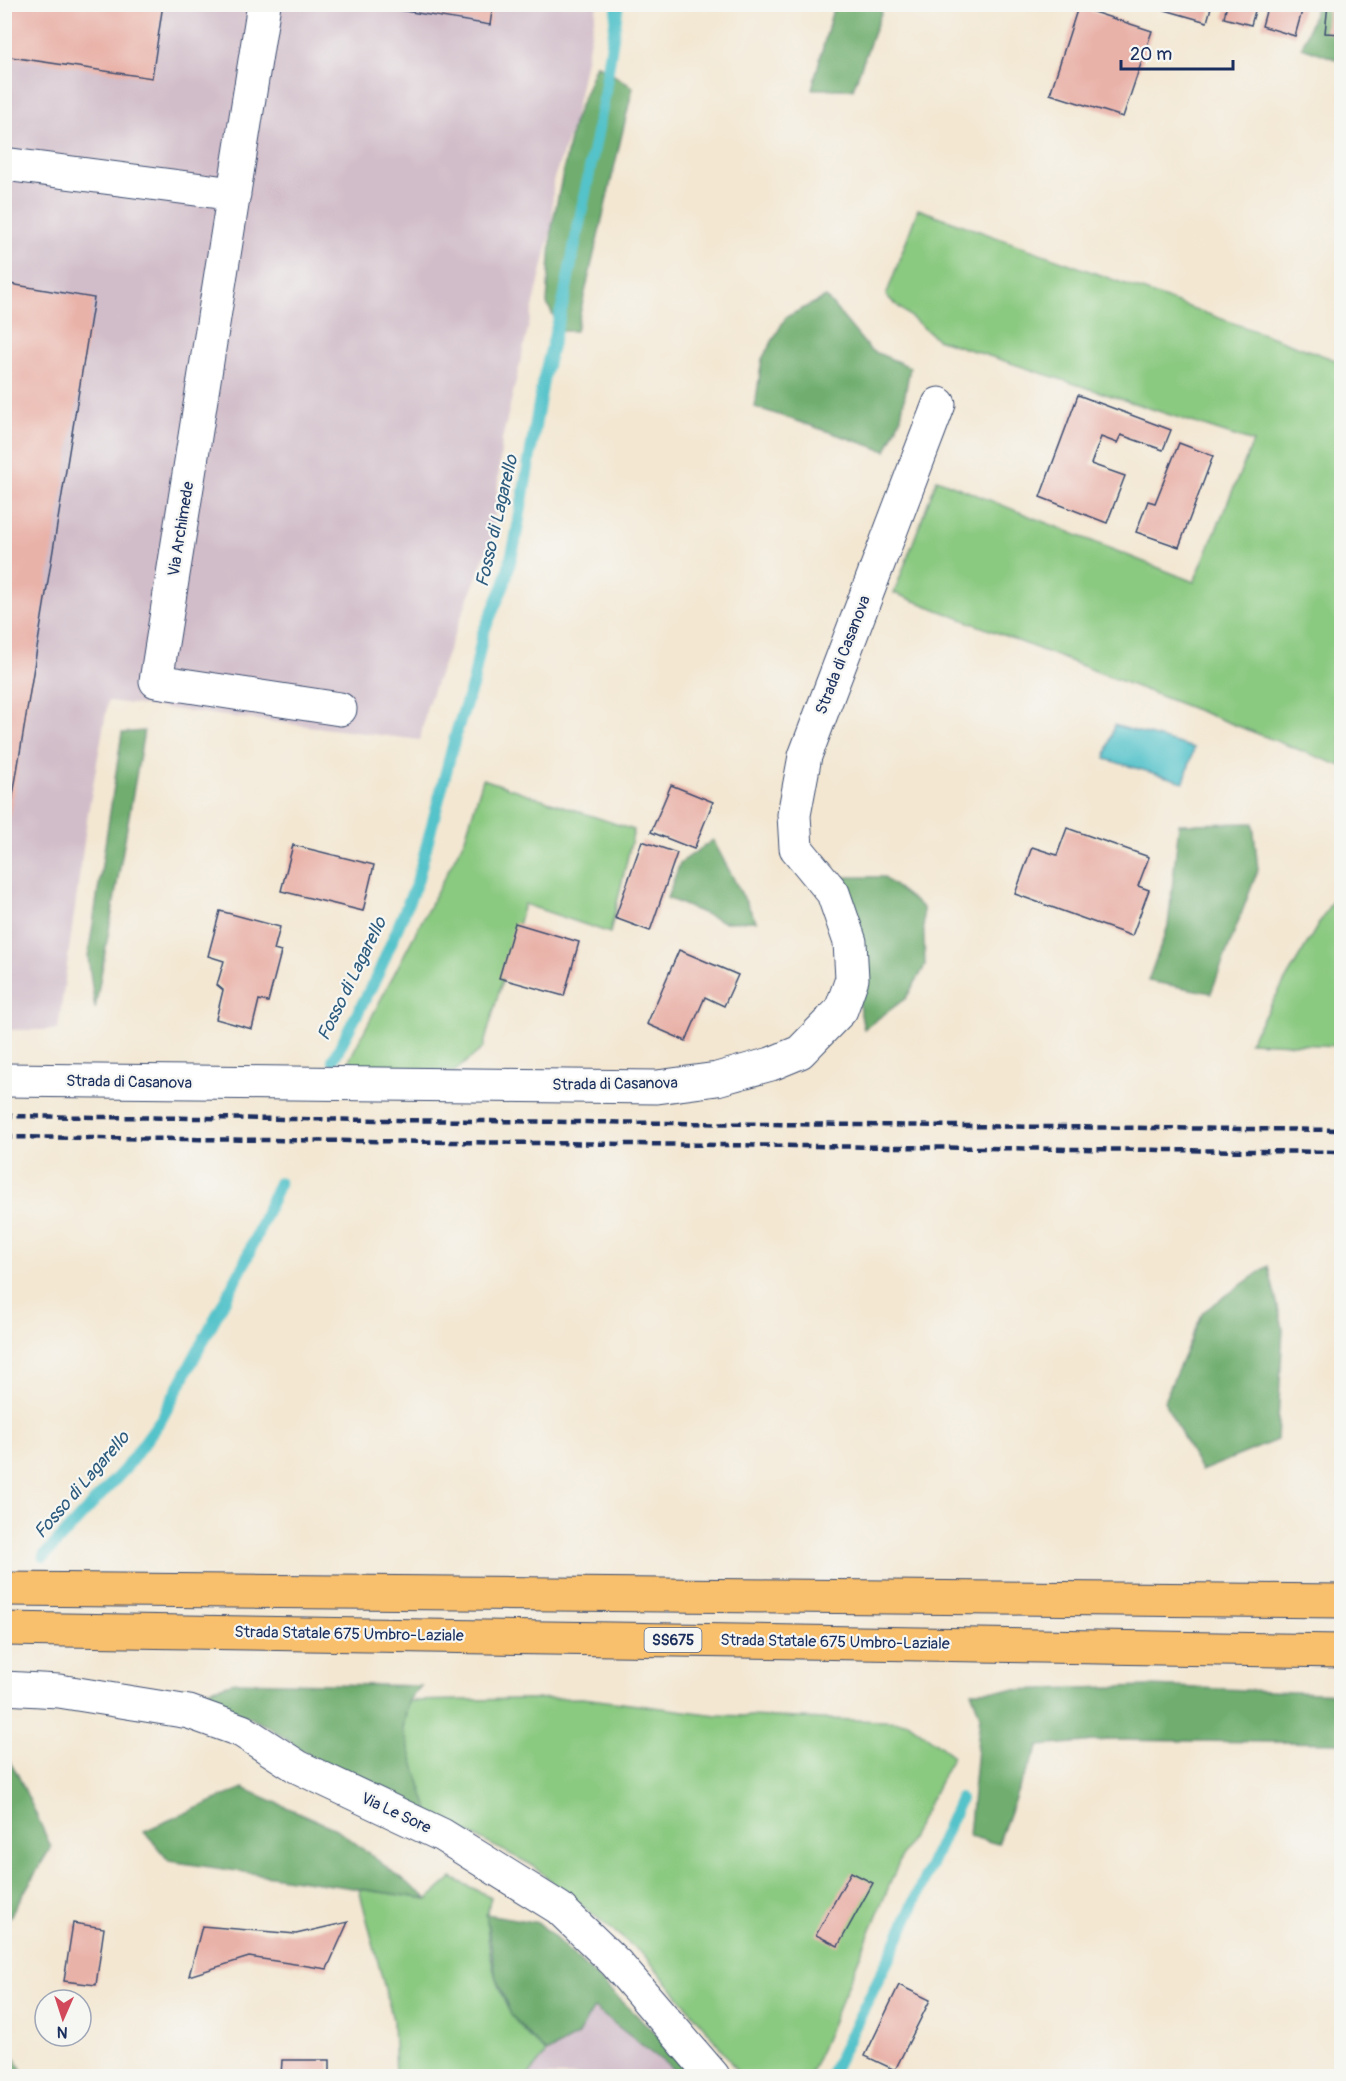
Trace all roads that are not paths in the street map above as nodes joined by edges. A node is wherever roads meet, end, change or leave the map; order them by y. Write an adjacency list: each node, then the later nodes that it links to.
1 (264, 4): 3 (street, Via Archimede)
2 (4, 164): 3 (street)
3 (234, 194): 5 (street, Via Archimede)
4 (939, 404): 6 (street, Strada di Casanova)
5 (340, 709)
6 (4, 1080)
7 (4, 1588): 8 (highway)
8 (1341, 1601)
9 (4, 1629): 10 (highway, Strada Statale 675 Umbro-Laziale / SS675)
10 (1341, 1651)
11 (4, 1688): 12 (street, Via Le Sore)
12 (713, 2076)

